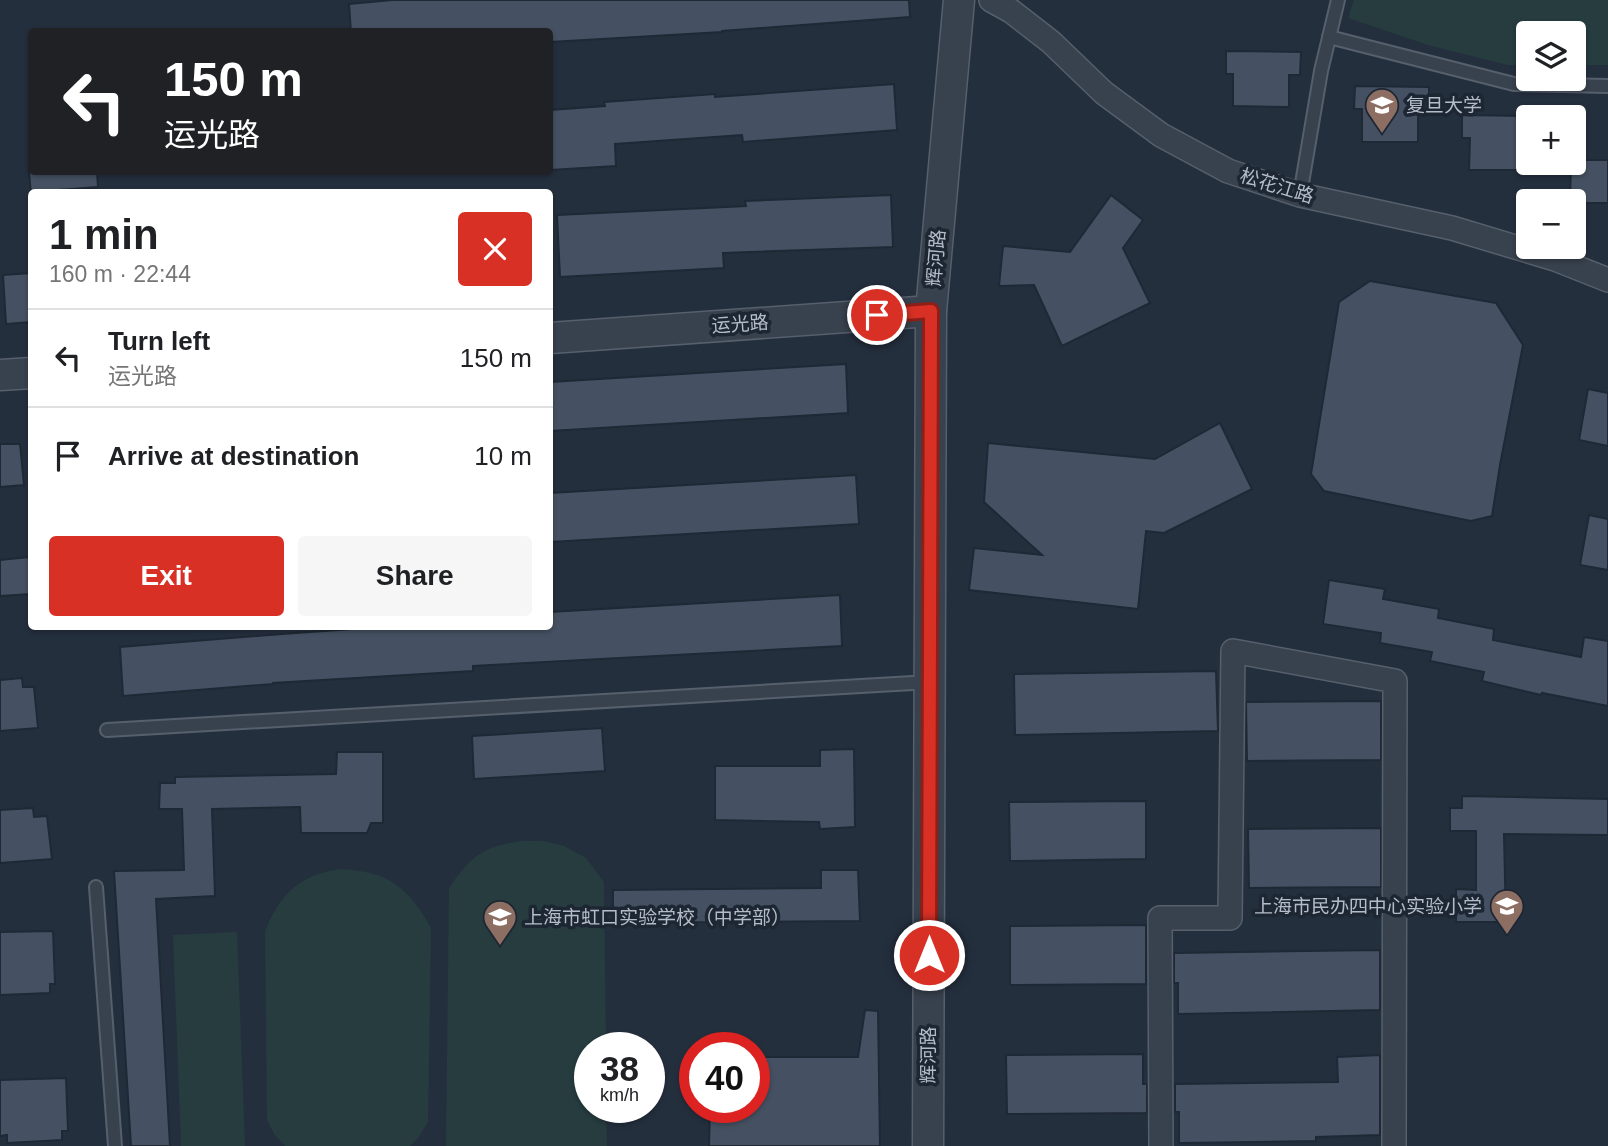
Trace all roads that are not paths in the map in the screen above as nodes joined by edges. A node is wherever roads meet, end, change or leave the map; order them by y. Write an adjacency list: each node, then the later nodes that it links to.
1 (959, 0): 8 (street, 辉河路)
2 (991, 0): 6 (street, 松花江路)
3 (1338, 0): 4 (lane)
4 (1329, 37): 5 (lane); 6 (lane)
5 (1608, 86)
6 (1300, 195): 7 (street, 松花江路)
7 (1608, 280)
8 (931, 311): 9 (street, 运光路); 12 (street, 辉河路)
9 (553, 338)
10 (28, 373): 11 (street)
11 (0, 375)
12 (930, 682): 13 (lane); 16 (street, 辉河路)
13 (107, 730)
14 (96, 887): 15 (lane)
15 (115, 1146)
16 (928, 1146)
17 (1161, 1146): 18 (street)
18 (1394, 1146)

